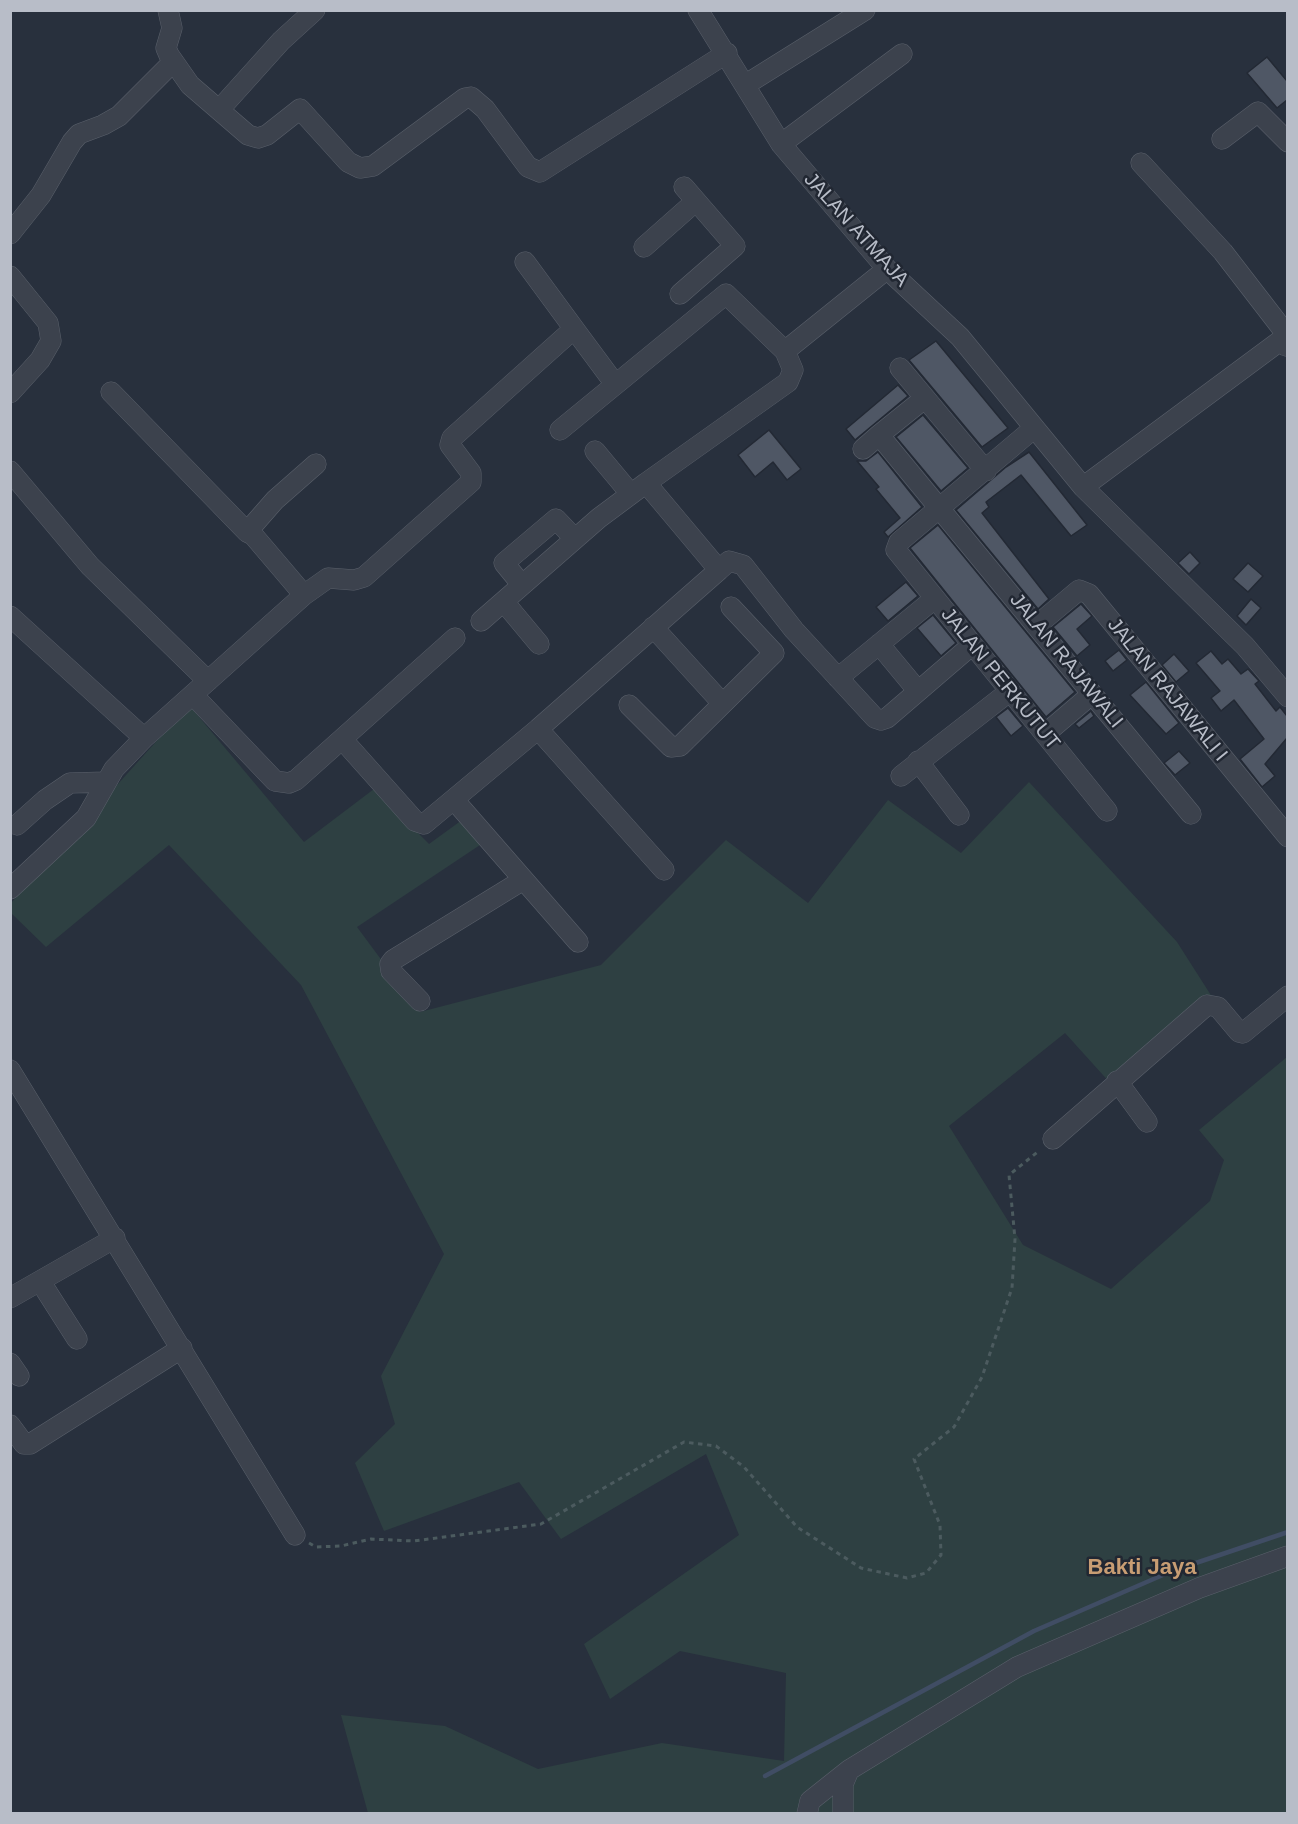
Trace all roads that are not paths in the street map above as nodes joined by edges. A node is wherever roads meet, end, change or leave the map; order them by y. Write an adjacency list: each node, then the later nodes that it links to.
1 (168, 10): 7 (street)
2 (698, 10): 5 (street, JALAN ATMAJA)
3 (865, 10): 8 (street)
4 (312, 11): 9 (street)
5 (727, 53): 8 (street, JALAN ATMAJA); 9 (street)
6 (902, 54): 12 (street)
7 (173, 62): 9 (street); 14 (street)
8 (745, 86): 12 (street, JALAN ATMAJA)
9 (219, 110)
10 (1222, 139): 11 (street)
11 (1287, 142)
12 (781, 144): 17 (street, JALAN ATMAJA)
13 (1141, 163): 23 (street)
14 (10, 234)
15 (644, 247): 18 (street)
16 (525, 262): 22 (street)
17 (886, 269): 24 (street); 31 (street, JALAN ATMAJA)
18 (708, 270): 20 (street); 21 (street)
19 (10, 276): 29 (street)
20 (680, 294)
21 (726, 294): 24 (street); 27 (street)
22 (575, 330): 27 (street); 46 (street)
23 (1287, 335): 25 (street); 39 (street)
24 (785, 351): 40 (street)
25 (1287, 352)
26 (900, 368): 30 (street)
27 (615, 384): 32 (street)
28 (111, 392): 42 (street)
29 (10, 393)
30 (925, 398): 33 (street); 38 (street)
31 (1033, 429): 38 (street); 39 (street, JALAN ATMAJA)
32 (560, 430)
33 (879, 435): 34 (street); 41 (street, JALAN RAJAWALI)
34 (863, 449)
35 (595, 451): 40 (street)
36 (316, 464): 42 (street)
37 (10, 471): 59 (street)
38 (986, 471): 41 (street)
39 (1083, 487): 64 (street, JALAN ATMAJA)
40 (638, 488): 43 (street); 44 (street)
41 (940, 509): 47 (street, JALAN PERKUTUT); 52 (street, JALAN RAJAWALI)
42 (247, 532): 46 (street)
43 (575, 539): 45 (street); 45 (street)
44 (719, 570): 53 (street); 58 (street)
45 (522, 585): 48 (street)
46 (304, 595): 59 (street)
47 (934, 599): 56 (street); 57 (street, JALAN PERKUTUT)
48 (504, 602): 51 (street); 55 (street)
49 (731, 607): 65 (street)
50 (10, 616): 69 (street)
51 (481, 621)
52 (1036, 626): 62 (street, JALAN RAJAWALI); 79 (street, JALAN RAJAWALI I)
53 (653, 627): 65 (street); 67 (street)
54 (455, 638): 70 (street)
55 (539, 644)
56 (879, 644): 58 (street); 61 (street)
57 (972, 645): 60 (street, JALAN PERKUTUT); 61 (street)
58 (838, 678): 61 (street)
59 (208, 681): 63 (street)
60 (1010, 691): 68 (street, JALAN PERKUTUT); 71 (street)
61 (918, 692)
62 (1092, 694): 68 (street); 77 (street, JALAN RAJAWALI)
63 (193, 695): 69 (street); 70 (street)
64 (1287, 697)
65 (722, 703): 66 (street)
66 (629, 705)
67 (538, 729): 74 (street); 80 (street)
68 (1045, 734): 75 (street, JALAN PERKUTUT)
69 (144, 738): 73 (street)
70 (342, 739): 74 (street)
71 (918, 762): 72 (street); 76 (street)
72 (901, 776)
73 (106, 782): 78 (street); 82 (street)
74 (455, 801): 81 (street)
75 (1107, 811)
76 (959, 814)
77 (1191, 814)
78 (13, 825)
79 (1287, 837)
80 (664, 870)
81 (523, 880): 83 (street); 85 (street)
82 (10, 889)
83 (578, 942)
84 (1287, 996): 87 (street)
85 (420, 1001)
86 (10, 1070): 88 (street)
87 (1117, 1081): 89 (street); 90 (street)
88 (17, 1095): 91 (street)
89 (1147, 1122)
90 (1053, 1139)
91 (115, 1238): 92 (street); 95 (street)
92 (40, 1281): 93 (street); 94 (street)
93 (10, 1298)
94 (77, 1339)
95 (182, 1348): 96 (street); 97 (street)
96 (10, 1425)
97 (295, 1535)
98 (1287, 1556): 99 (street)
99 (849, 1770): 100 (street); 101 (street)
100 (807, 1814)
101 (843, 1814)

